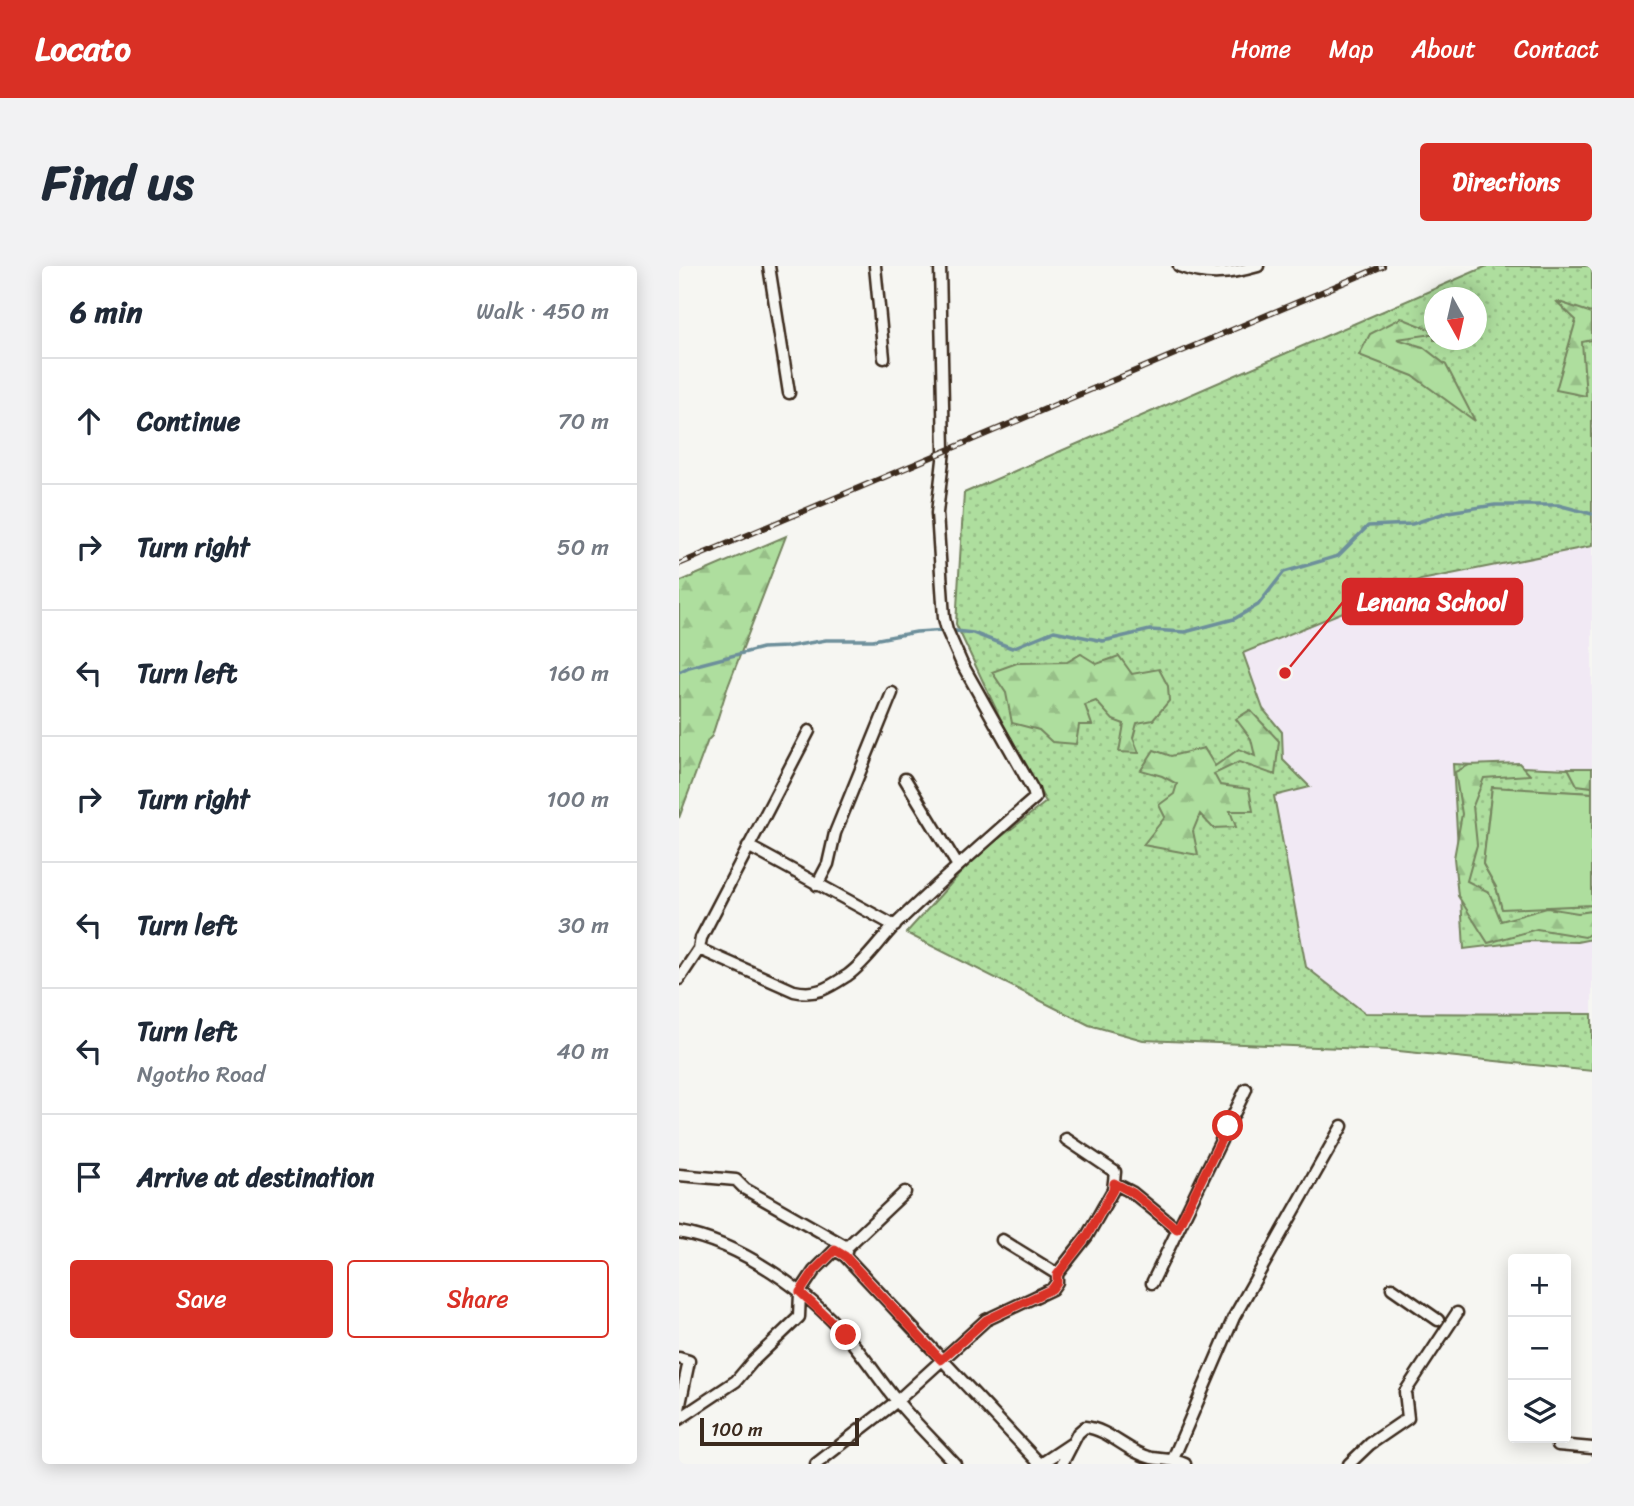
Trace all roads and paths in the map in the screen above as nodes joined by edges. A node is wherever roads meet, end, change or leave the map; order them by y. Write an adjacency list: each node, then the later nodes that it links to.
1 (769, 266): 7 (street)
2 (874, 266): 6 (street)
3 (940, 266): 12 (street)
4 (1179, 266): 5 (street)
5 (1258, 266)
6 (884, 358)
7 (789, 393)
8 (892, 693): 13 (street)
9 (809, 731): 11 (street)
10 (905, 779): 12 (street)
11 (748, 846): 13 (street); 15 (street)
12 (958, 866): 14 (street)
13 (817, 885): 14 (street)
14 (895, 926): 15 (street)
15 (699, 949): 16 (street)
16 (679, 979)
17 (1246, 1089): 23 (street)
18 (1342, 1126): 41 (street)
19 (1066, 1139): 21 (street)
20 (679, 1175): 26 (street)
21 (1114, 1183): 23 (street); 27 (street)
22 (905, 1192): 26 (street)
23 (1177, 1229): 28 (street)
24 (679, 1232): 30 (street)
25 (1002, 1240): 27 (street)
26 (846, 1251): 30 (street); 34 (street)
27 (1057, 1275): 34 (street)
28 (1152, 1283)
29 (1392, 1288): 32 (street)
30 (800, 1292): 35 (street); 37 (street)
31 (1457, 1313): 47 (street)
32 (1438, 1320)
33 (679, 1358): 36 (street)
34 (941, 1360): 35 (street); 44 (street)
35 (897, 1401): 42 (street); 43 (street)
36 (679, 1409)
37 (679, 1419)
38 (1072, 1444): 41 (street); 44 (street); 45 (street)
39 (1558, 1445): 40 (street)
40 (1592, 1448)
41 (1173, 1459): 46 (street)
42 (816, 1464)
43 (955, 1464)
44 (1041, 1464)
45 (1062, 1464)
46 (1185, 1464)
47 (1349, 1464)

